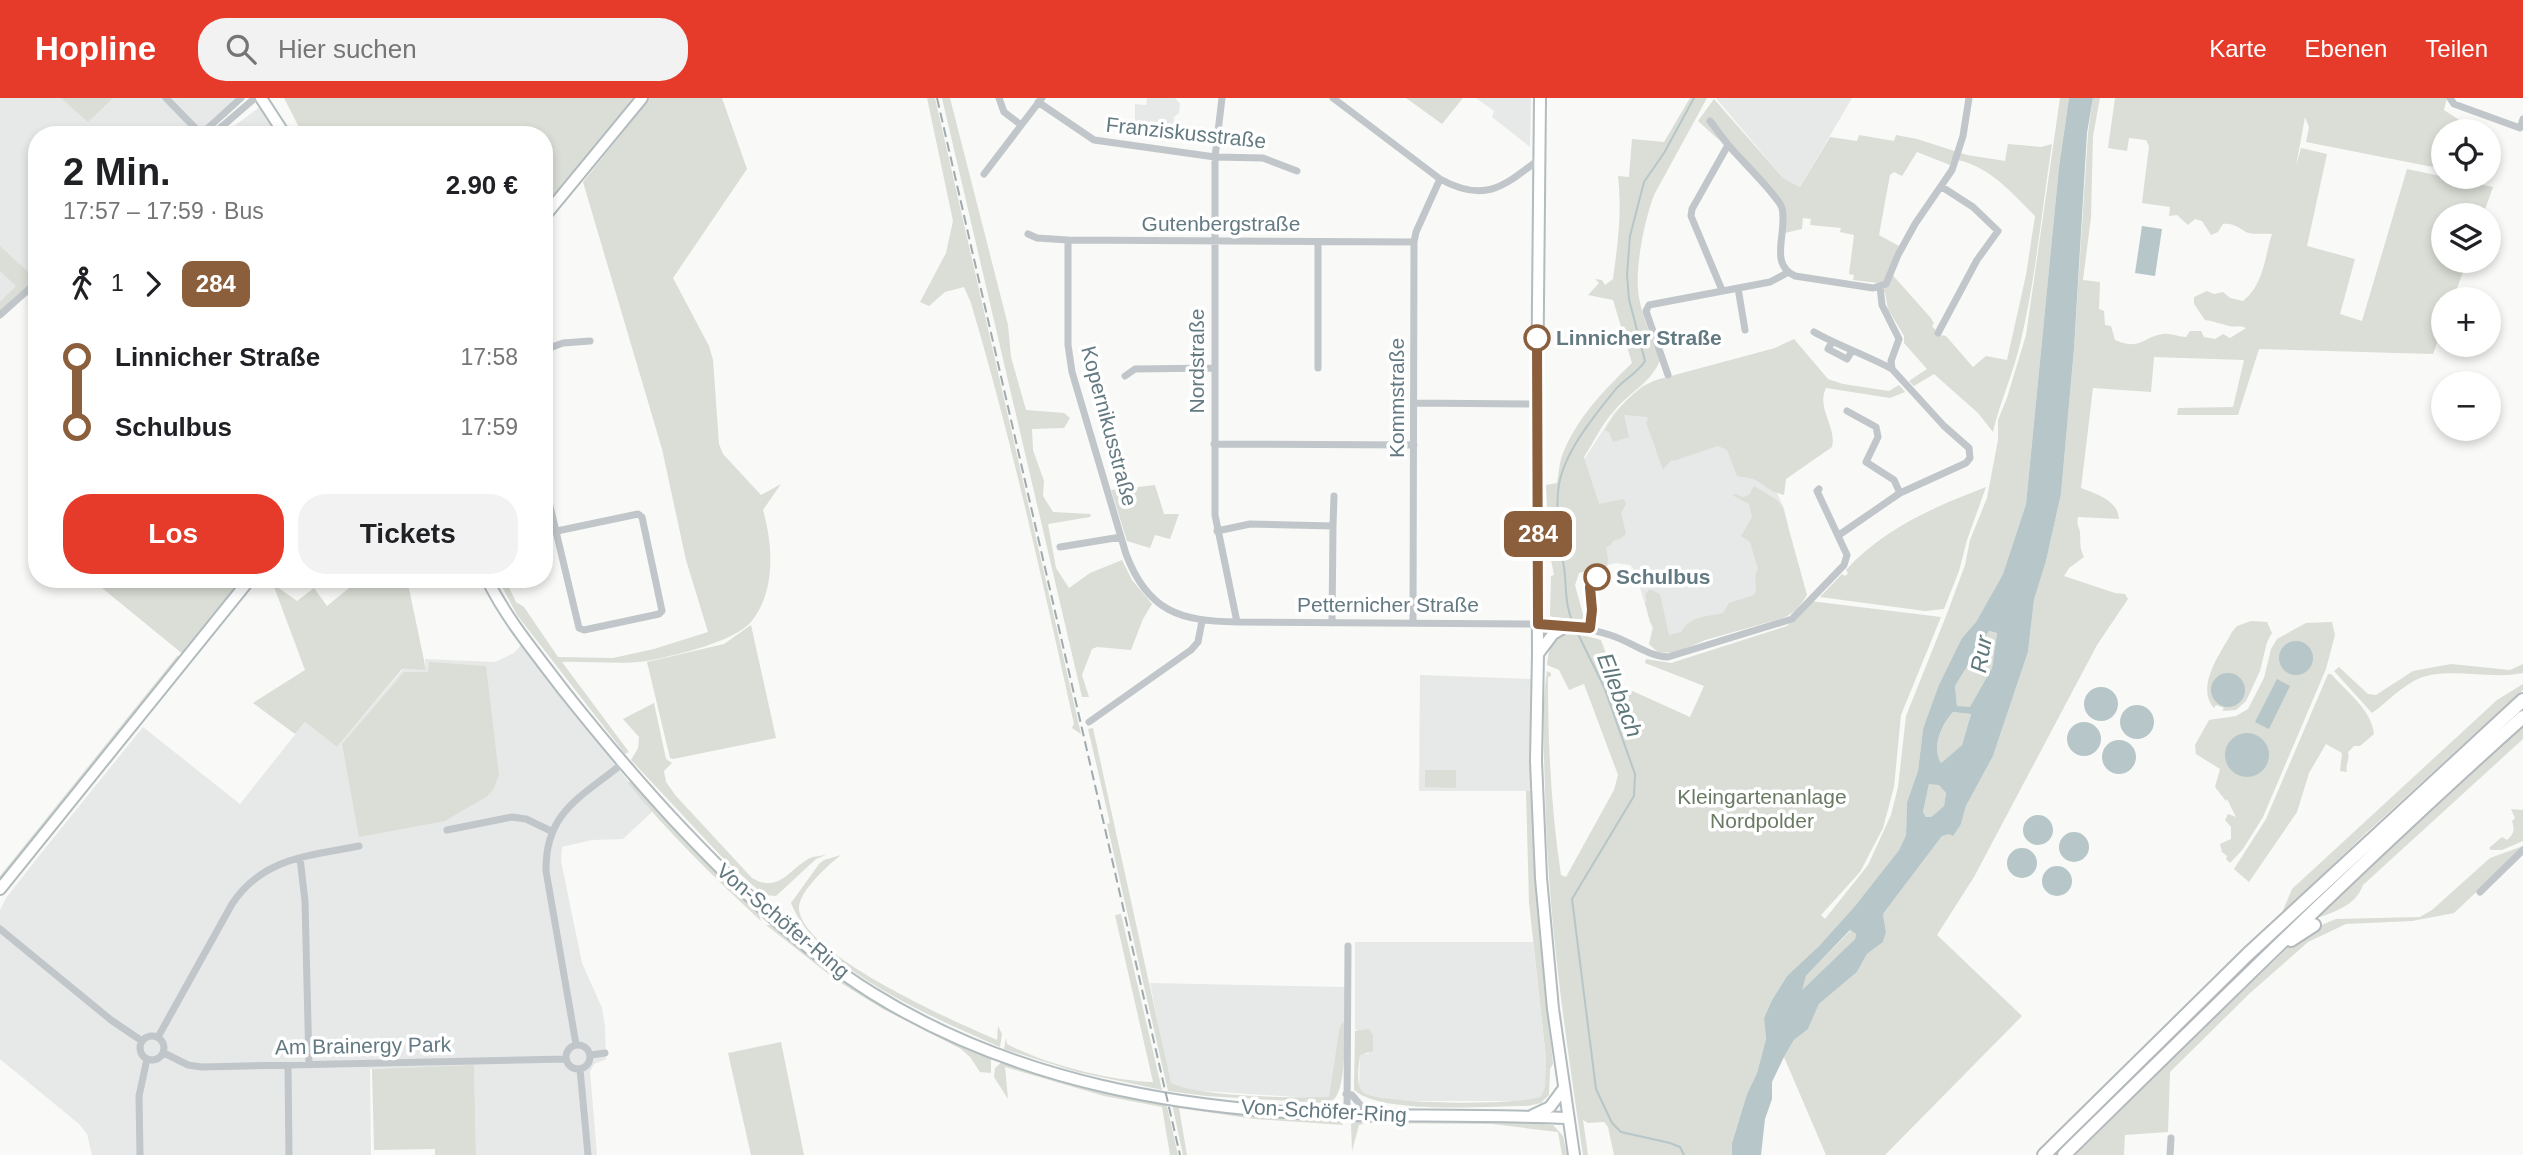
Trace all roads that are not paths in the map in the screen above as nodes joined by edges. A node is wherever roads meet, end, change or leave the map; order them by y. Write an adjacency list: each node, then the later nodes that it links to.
1 (166, 98): 16 (street)
2 (241, 98): 17 (street)
3 (255, 98): 18 (street)
4 (261, 98): 19 (main road)
5 (642, 98): 27 (main road)
6 (999, 98): 15 (street)
7 (1222, 98): 21 (street, Nordstraße)
8 (1333, 98): 25 (street)
9 (1540, 98): 22 (main road)
10 (1969, 98): 26 (street)
11 (2450, 98): 13 (street)
12 (1040, 100): 15 (street); 21 (street, Franziskusstraße)
13 (2523, 119)
14 (1710, 121): 20 (street)
15 (1021, 125): 24 (street)
16 (194, 126)
17 (210, 126)
18 (222, 126)
19 (279, 126)
20 (1728, 145): 33 (street); 37 (street)
21 (1215, 157): 23 (street, Franziskusstraße); 30 (street, Nordstraße)
22 (1538, 160): 25 (street); 50 (main road)
23 (1297, 172)
24 (984, 174)
25 (1440, 179): 32 (street, Kommstraße)
26 (1942, 187): 34 (street); 41 (street)
27 (553, 207)
28 (1028, 234): 29 (street, Gutenbergstraße)
29 (1068, 240): 30 (street, Gutenbergstraße); 62 (street, Kopernikusstraße)
30 (1215, 241): 31 (street, Gutenbergstraße); 44 (street, Nordstraße)
31 (1318, 242): 32 (street, Gutenbergstraße); 45 (street)
32 (1414, 242): 49 (street, Kommstraße)
33 (1787, 273): 34 (street); 35 (street)
34 (1880, 287): 46 (street)
35 (1738, 288): 37 (street); 39 (street)
36 (28, 290): 38 (street)
37 (1722, 290): 47 (street)
38 (0, 315)
39 (1745, 330)
40 (1814, 332): 46 (street)
41 (1938, 333)
42 (590, 341): 43 (street)
43 (553, 347)
44 (1215, 368): 48 (street); 52 (street, Nordstraße)
45 (1318, 368)
46 (1892, 369): 55 (street)
47 (1668, 375)
48 (1125, 376)
49 (1415, 403): 50 (street); 53 (street, Kommstraße)
50 (1537, 404): 70 (main road)
51 (1847, 411): 55 (street)
52 (1214, 444): 53 (street); 60 (street, Nordstraße)
53 (1414, 445): 69 (street, Kommstraße)
54 (1819, 489): 61 (street)
55 (1900, 493): 61 (street)
56 (1334, 496): 58 (street)
57 (553, 516): 59 (street)
58 (1333, 526): 60 (street); 68 (street)
59 (557, 531): 59 (street)
60 (1217, 531): 67 (street, Nordstraße)
61 (1839, 535): 71 (street, Petternicher Straße)
62 (1121, 537): 63 (street, Kopernikusstraße); 66 (street, Kopernikusstraße)
63 (1059, 547)
64 (243, 588): 82 (main road)
65 (493, 588): 76 (main road, Von-Schöfer-Ring)
66 (1202, 621): 67 (street, Kopernikusstraße); 75 (street)
67 (1237, 622): 68 (street, Petternicher Straße)
68 (1332, 623): 69 (street, Petternicher Straße)
69 (1413, 623): 70 (street, Petternicher Straße)
70 (1538, 624): 71 (street, Petternicher Straße); 72 (main road)
71 (1569, 626): 72 (main road)
72 (1538, 654): 101 (main road)
73 (2523, 700): 89 (highway)
74 (2523, 717): 88 (highway)
75 (1090, 722)
76 (623, 763): 78 (street); 104 (main road, Von-Schöfer-Ring)
77 (447, 830): 78 (street)
78 (551, 831): 92 (street)
79 (359, 846): 81 (street)
80 (2523, 850): 83 (street)
81 (300, 858): 90 (street); 98 (street)
82 (0, 889)
83 (2480, 892)
84 (2276, 915): 89 (highway)
85 (2314, 925): 88 (highway)
86 (0, 929): 91 (street)
87 (1348, 946): 102 (street)
88 (2256, 965): 113 (highway)
89 (2218, 984): 112 (highway)
90 (158, 1037): 91 (street); 94 (street)
91 (142, 1041): 96 (street)
92 (576, 1044): 95 (street); 97 (street)
93 (605, 1053): 95 (street)
94 (164, 1054): 96 (street); 99 (street, Am Brainergy Park)
95 (590, 1055): 100 (street)
96 (147, 1059): 108 (street)
97 (566, 1059): 98 (street, Am Brainergy Park); 100 (street)
98 (309, 1065): 99 (street, Am Brainergy Park)
99 (288, 1066): 109 (street)
100 (580, 1069): 110 (street)
101 (1564, 1088): 105 (main road); 106 (main road)
102 (1346, 1094): 103 (street); 104 (street)
103 (1368, 1114): 104 (main road, Von-Schöfer-Ring); 105 (main road, Von-Schöfer-Ring)
104 (1347, 1115)
105 (1528, 1116): 106 (main road, Von-Schöfer-Ring)
106 (1569, 1118): 111 (main road)
107 (2171, 1139): 114 (street)
108 (140, 1155)
109 (289, 1155)
110 (588, 1155)
111 (1574, 1155)
112 (2044, 1155)
113 (2064, 1155)
114 (2170, 1155)

